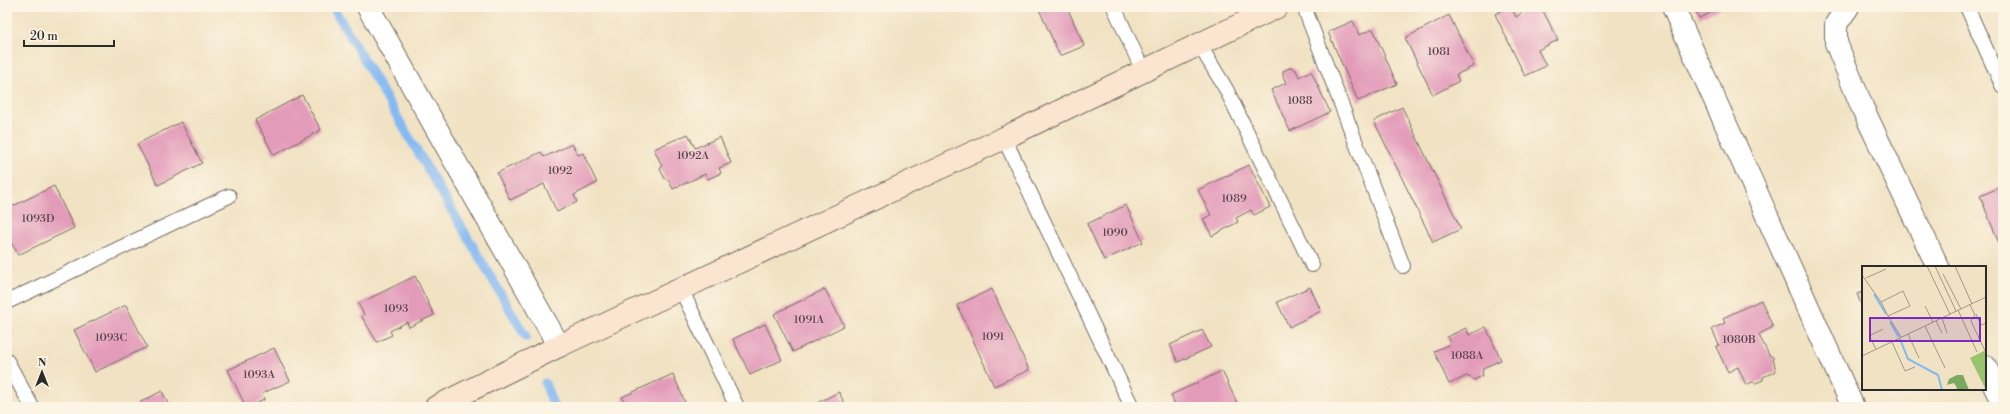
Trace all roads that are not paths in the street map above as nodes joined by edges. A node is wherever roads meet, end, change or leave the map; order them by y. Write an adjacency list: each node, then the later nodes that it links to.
1 (368, 7): 18 (street)
2 (1114, 7): 9 (lane)
3 (1277, 7): 8 (street)
4 (1304, 7): 14 (lane)
5 (1674, 7): 26 (street)
6 (1848, 7): 15 (street)
7 (1967, 7): 10 (lane)
8 (1199, 44): 9 (street); 13 (lane)
9 (1143, 71): 11 (street)
10 (2003, 87)
11 (1004, 138): 16 (street); 25 (lane)
12 (229, 196): 17 (lane)
13 (1312, 265)
14 (1403, 266)
15 (1938, 266)
16 (681, 289): 18 (street); 24 (lane)
17 (7, 302)
18 (559, 346): 23 (street)
19 (7, 361): 22 (lane)
20 (1986, 368): 21 (street)
21 (2003, 404)
22 (32, 407)
23 (436, 407)
24 (736, 407)
25 (1132, 407)
26 (1853, 407)

